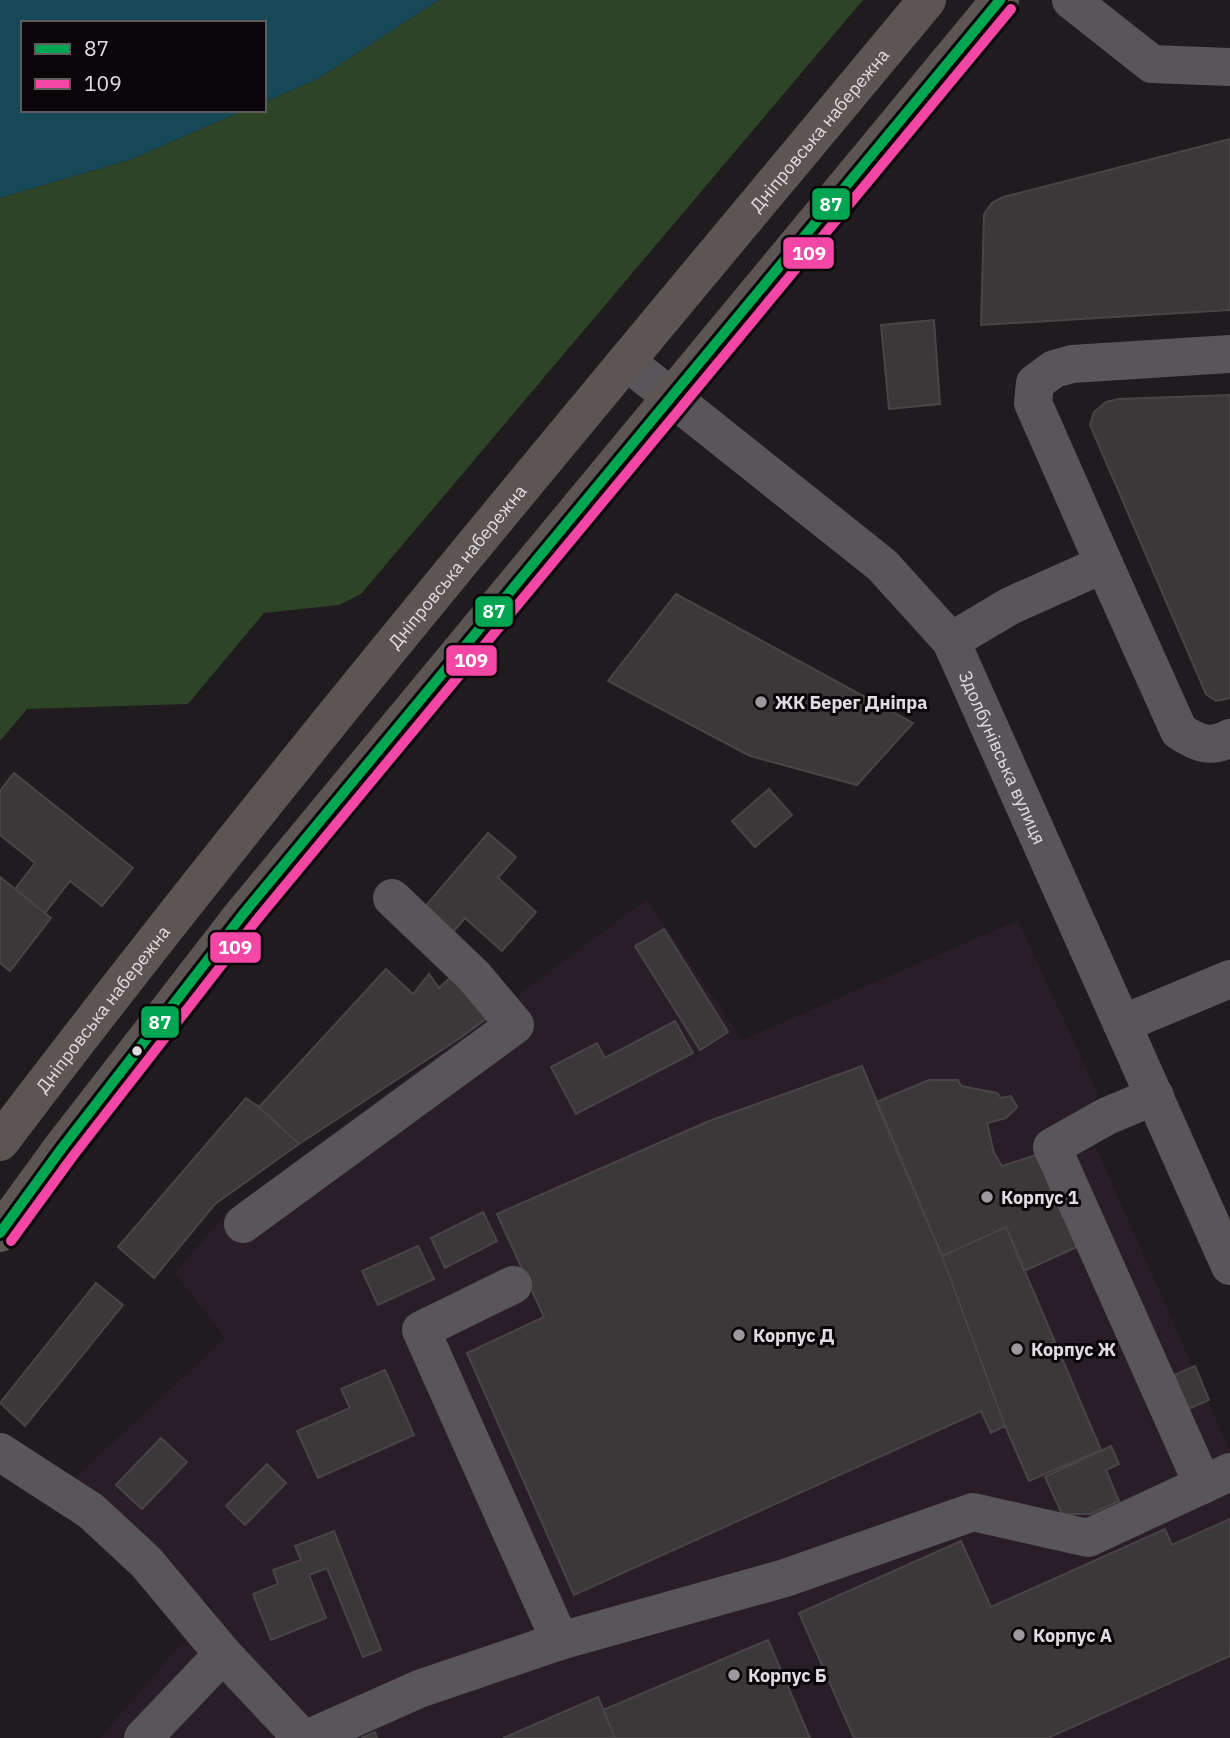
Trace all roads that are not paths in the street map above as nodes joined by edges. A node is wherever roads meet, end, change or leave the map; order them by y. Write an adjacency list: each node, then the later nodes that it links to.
1 (927, 0): 6 (main road, Дніпровська набережна)
2 (1000, 0): 7 (main road)
3 (1071, 0): 4 (street)
4 (1230, 67)
5 (1230, 354): 8 (street)
6 (627, 362): 7 (street, Здолбунівська вулиця); 15 (main road, Дніпровська набережна)
7 (672, 397): 9 (street, Здолбунівська вулиця); 17 (main road)
8 (1104, 564): 9 (street); 10 (street)
9 (951, 641): 13 (street, Здолбунівська вулиця)
10 (1230, 738)
11 (392, 898): 16 (street)
12 (1230, 979): 13 (street)
13 (1122, 1024): 14 (street, Здолбунівська вулиця)
14 (1155, 1096): 18 (street, Здолбунівська вулиця); 21 (street)
15 (0, 1142)
16 (243, 1224)
17 (0, 1233)
18 (1230, 1266)
19 (513, 1285): 22 (street)
20 (0, 1452): 23 (street)
21 (1216, 1478): 22 (street)
22 (560, 1641): 26 (street)
23 (223, 1654): 24 (street); 25 (street)
24 (143, 1738)
25 (302, 1738)
26 (309, 1738)

